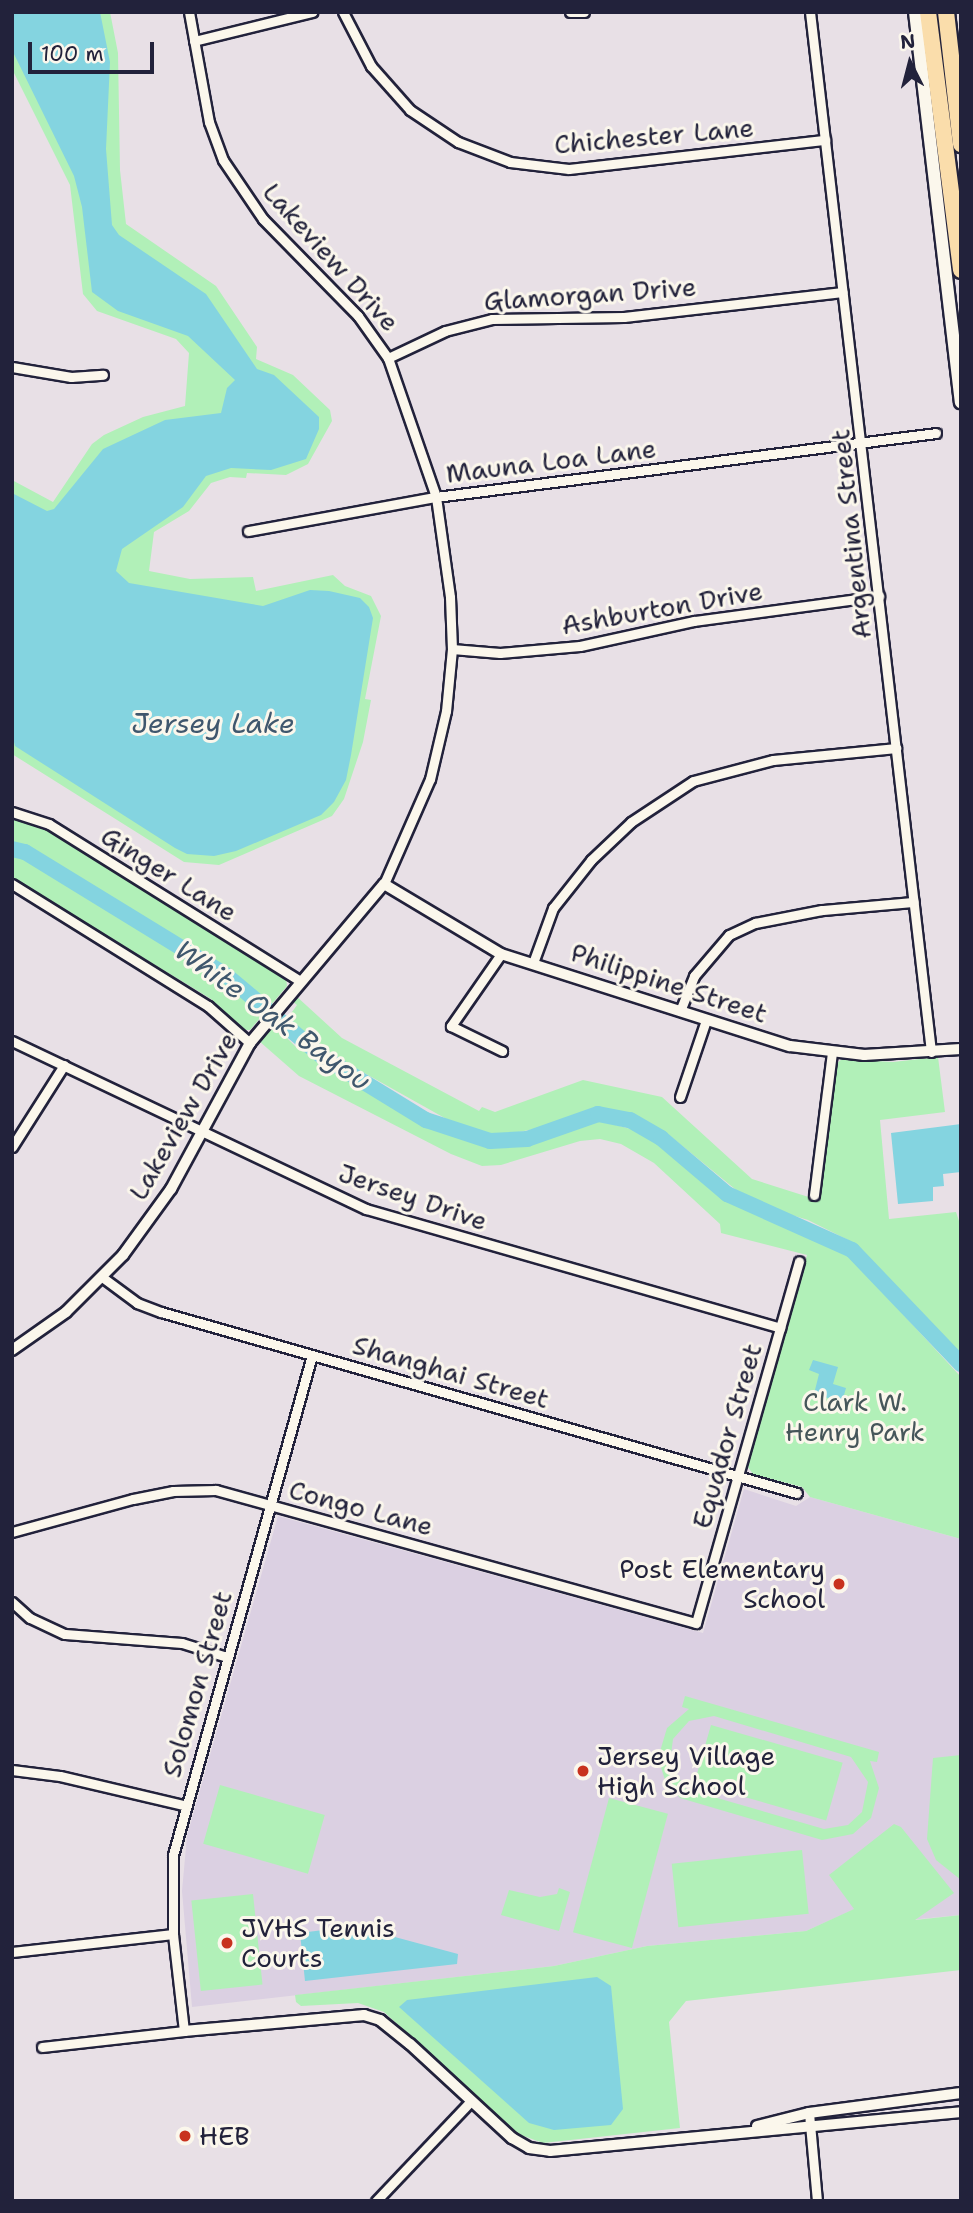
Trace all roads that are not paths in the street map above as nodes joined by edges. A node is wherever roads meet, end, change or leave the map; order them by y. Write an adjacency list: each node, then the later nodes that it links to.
1 (189, 12): 10 (street, Lakeview Drive)
2 (312, 12): 10 (street)
3 (343, 12): 11 (street, Chichester Lane)
4 (570, 12): 5 (street)
5 (584, 12)
6 (810, 12): 11 (street, Argentina Street)
7 (915, 12): 18 (main road)
8 (928, 12): 13 (highway)
9 (946, 12): 12 (highway)
10 (194, 41): 15 (street, Lakeview Drive)
11 (825, 140): 14 (street, Argentina Street)
12 (961, 144)
13 (961, 270)
14 (843, 292): 15 (street, Glamorgan Drive); 20 (street, Argentina Street)
15 (388, 358): 21 (street, Lakeview Drive)
16 (12, 367): 17 (street)
17 (103, 375)
18 (961, 402)
19 (936, 433): 20 (street, Mauna Loa Lane)
20 (862, 442): 21 (street, Mauna Loa Lane); 23 (street, Argentina Street)
21 (436, 497): 22 (street, Mauna Loa Lane); 24 (street, Lakeview Drive)
22 (248, 531)
23 (879, 596): 24 (street, Ashburton Drive); 25 (street, Argentina Street)
24 (452, 649): 28 (street, Lakeview Drive)
25 (896, 748): 29 (street, Argentina Street); 31 (street)
26 (12, 812): 32 (street, Ginger Lane)
27 (12, 884): 36 (street)
28 (384, 884): 30 (street, Philippine Street); 32 (street, Lakeview Drive)
29 (914, 902): 33 (street); 39 (street, Argentina Street)
30 (501, 954): 31 (street, Philippine Street); 38 (street)
31 (533, 963): 33 (street, Philippine Street)
32 (300, 981): 36 (street, Lakeview Drive)
33 (680, 1011): 34 (street, Philippine Street)
34 (706, 1020): 40 (street, Philippine Street); 42 (street)
35 (12, 1041): 41 (street, Jersey Drive)
36 (250, 1043): 43 (street, Lakeview Drive)
37 (961, 1049): 39 (street, Philippine Street)
38 (502, 1051)
39 (931, 1052): 40 (street, Philippine Street)
40 (832, 1053): 45 (street)
41 (64, 1065): 43 (street, Jersey Drive); 44 (street)
42 (681, 1097)
43 (202, 1129): 47 (street, Lakeview Drive); 48 (street, Jersey Drive)
44 (12, 1147)
45 (814, 1195)
46 (799, 1261): 48 (street, Equador Street)
47 (102, 1277): 49 (street, Lakeview Drive); 50 (street, Shanghai Street)
48 (780, 1328): 51 (street, Equador Street)
49 (12, 1350)
50 (312, 1355): 51 (street, Shanghai Street); 53 (street, Solomon Street)
51 (738, 1476): 52 (street, Shanghai Street); 56 (street, Equador Street)
52 (797, 1493)
53 (270, 1506): 54 (street, Congo Lane); 56 (street, Congo Lane); 57 (street, Solomon Street)
54 (12, 1532)
55 (12, 1602): 57 (street)
56 (696, 1623)
57 (227, 1657): 59 (street, Solomon Street)
58 (12, 1770): 59 (street)
59 (183, 1805): 60 (street, Solomon Street)
60 (173, 1934): 61 (street); 62 (street, Solomon Street)
61 (12, 1952)
62 (184, 2031): 63 (street); 65 (street)
63 (42, 2047)
64 (961, 2093): 67 (street)
65 (470, 2102): 69 (street); 70 (street)
66 (961, 2112): 68 (street)
67 (808, 2113): 68 (street); 69 (street)
68 (810, 2129): 69 (street); 71 (street)
69 (737, 2131)
70 (376, 2201)
71 (817, 2201)

